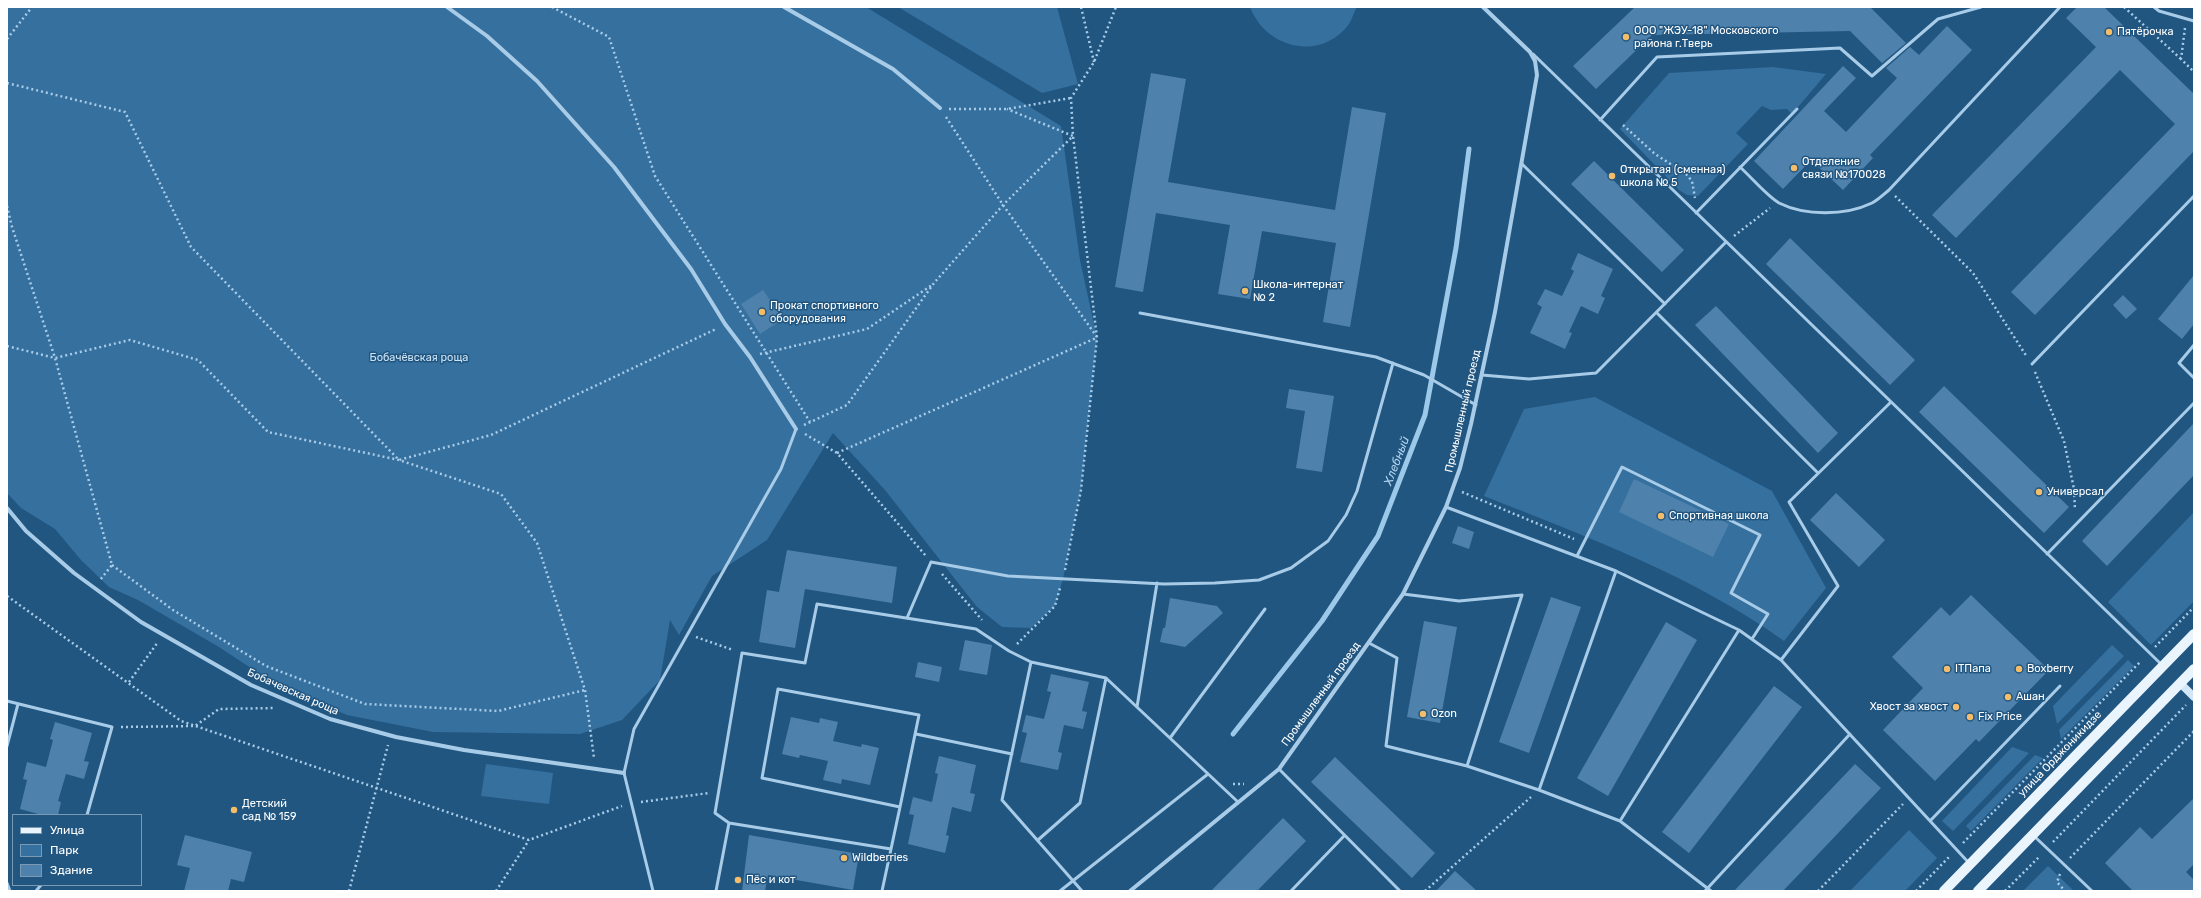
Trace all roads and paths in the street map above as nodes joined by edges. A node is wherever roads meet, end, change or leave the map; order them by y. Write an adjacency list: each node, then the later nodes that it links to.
1 (32, 7): 14 (path)
2 (447, 7): 39 (street)
3 (552, 7): 43 (path)
4 (784, 7): 21 (street)
5 (1081, 7): 17 (path)
6 (1116, 7): 17 (path)
7 (1483, 7): 15 (street, Промышленный проезд)
8 (1981, 7): 24 (lane)
9 (2060, 7): 28 (lane)
10 (2124, 7): 16 (path)
11 (2154, 7): 12 (lane)
12 (2186, 21): 13 (lane); 16 (path)
13 (2194, 21)
14 (7, 40)
15 (1530, 52): 24 (lane); 26 (street, Промышленный проезд)
16 (2181, 59): 18 (path)
17 (1094, 62): 20 (path)
18 (2194, 72)
19 (7, 83): 56 (path)
20 (1071, 98): 22 (path); 25 (path)
21 (940, 108): 22 (path); 31 (path)
22 (1007, 109): 25 (path)
23 (1797, 109): 27 (lane)
24 (1600, 120): 33 (lane); 33 (path)
25 (1073, 136): 31 (path); 40 (path)
26 (1522, 164): 36 (lane); 48 (street, Промышленный проезд)
27 (1740, 167): 30 (lane); 33 (lane)
28 (1889, 190): 30 (lane); 47 (path)
29 (2194, 196): 47 (lane)
30 (1778, 202): 34 (path)
31 (1003, 205): 35 (path); 40 (path)
32 (7, 206): 44 (path)
33 (1696, 213): 34 (lane)
34 (1726, 242): 36 (lane); 50 (lane)
35 (934, 284): 43 (path); 53 (path)
36 (1665, 304): 37 (lane)
37 (1657, 312): 48 (lane); 57 (lane)
38 (1140, 313): 46 (lane)
39 (725, 324): 45 (street); 56 (path)
40 (1097, 338): 55 (path); 68 (path)
41 (2194, 345): 49 (lane)
42 (7, 346): 44 (path)
43 (766, 352): 45 (path); 53 (path)
44 (55, 358): 56 (path); 66 (path)
45 (750, 358): 54 (street)
46 (1393, 363): 52 (lane); 69 (lane)
47 (2032, 364): 61 (path)
48 (1482, 375): 52 (street, Промышленный проезд)
49 (2194, 378)
50 (1891, 402): 57 (lane); 63 (lane)
51 (2194, 403): 61 (lane)
52 (1476, 405): 58 (street, Промышленный проезд)
53 (810, 422): 54 (path)
54 (796, 429): 55 (path); 79 (lane)
55 (837, 453): 65 (path)
56 (399, 460): 95 (path)
57 (1818, 473): 86 (lane)
58 (1453, 488): 59 (street, Промышленный проезд); 62 (path)
59 (1446, 507): 64 (lane); 71 (street, Промышленный проезд)
60 (7, 508): 70 (street, Бобачевская роща)
61 (2076, 524): 63 (lane)
62 (1584, 543): 64 (lane); 81 (lane)
63 (2047, 554): 89 (lane)
64 (1577, 556): 67 (lane)
65 (931, 562): 68 (lane); 75 (lane); 76 (path)
66 (112, 565): 70 (path); 95 (path)
67 (1616, 571): 77 (lane); 116 (lane)
68 (1063, 579): 69 (lane); 84 (path)
69 (1157, 584): 100 (lane)
70 (93, 588): 78 (street, Бобачевская роща)
71 (1403, 594): 82 (street, Промышленный проезд); 110 (lane)
72 (7, 596): 92 (path)
73 (2194, 607): 83 (path)
74 (1266, 609): 107 (lane)
75 (906, 618): 84 (lane); 85 (lane)
76 (983, 621)
77 (1739, 630): 81 (lane); 124 (lane)
78 (163, 634): 92 (path); 106 (street, Бобачевская роща)
79 (688, 634): 85 (path); 113 (lane)
80 (2194, 634): 89 (main road, улица Орджоникидзе)
81 (1752, 639): 86 (lane)
82 (1369, 643): 110 (lane); 112 (street, Промышленный проезд)
83 (2153, 648)
84 (1009, 651): 88 (lane)
85 (742, 654): 117 (lane)
86 (1781, 660): 105 (lane)
87 (2141, 661): 132 (path)
88 (1031, 662): 91 (lane); 109 (lane)
89 (2163, 666): 133 (main road, улица Орджоникидзе)
90 (2194, 669): 93 (main road)
91 (1106, 678): 100 (lane); 129 (lane)
92 (129, 682): 101 (path)
93 (2180, 683): 96 (street); 126 (main road)
94 (2060, 686): 123 (lane)
95 (586, 690): 111 (path)
96 (2192, 700): 130 (path)
97 (7, 701): 98 (lane)
98 (18, 704): 102 (lane); 108 (lane)
99 (276, 707): 101 (path)
100 (1137, 707): 107 (lane)
101 (195, 726): 102 (path); 115 (path)
102 (112, 727): 122 (lane)
103 (2194, 731): 134 (path)
104 (916, 734): 109 (lane); 121 (lane); 121 (lane)
105 (1850, 734): 118 (lane); 137 (lane)
106 (391, 735): 111 (street, Бобачевская роща); 115 (path)
107 (1170, 738): 114 (lane)
108 (7, 746)
109 (1012, 754): 129 (lane)
110 (1467, 766): 116 (lane)
111 (596, 769): 113 (street, Бобачевская роща)
112 (1279, 769): 119 (street, Промышленный проезд); 127 (lane)
113 (624, 773): 120 (lane)
114 (1208, 774): 119 (lane); 135 (lane)
115 (378, 788): 128 (path); 140 (path)
116 (1539, 790): 124 (lane); 150 (path)
117 (718, 791): 120 (path); 125 (lane)
118 (1908, 798): 123 (lane); 153 (path)
119 (1238, 802): 147 (street, Промышленный проезд)
120 (633, 803): 128 (path); 142 (lane)
121 (900, 807): 131 (lane)
122 (87, 814)
123 (1930, 821): 132 (lane)
124 (1620, 822): 137 (lane)
125 (728, 823): 131 (lane); 143 (lane)
126 (2032, 835): 130 (lane); 155 (main road)
127 (1344, 836): 148 (lane); 149 (lane)
128 (529, 840): 141 (path)
129 (1038, 840): 135 (lane)
130 (2047, 848): 134 (lane); 156 (path)
131 (891, 849): 144 (lane)
132 (1956, 850): 133 (lane); 154 (path)
133 (1970, 864): 138 (main road, улица Орджоникидзе)
134 (2063, 864): 157 (path); 158 (lane)
135 (1073, 881): 145 (lane); 146 (lane)
136 (7, 883): 139 (lane)
137 (1708, 888): 151 (lane); 152 (lane)
138 (1947, 889)
139 (10, 891)
140 (349, 891)
141 (496, 891)
142 (653, 891)
143 (716, 891)
144 (882, 891)
145 (1060, 891)
146 (1082, 891)
147 (1130, 891)
148 (1291, 891)
149 (1400, 891)
150 (1426, 891)
151 (1705, 891)
152 (1711, 891)
153 (1818, 891)
154 (1916, 891)
155 (1978, 891)
156 (2005, 891)
157 (2065, 891)
158 (2092, 891)

